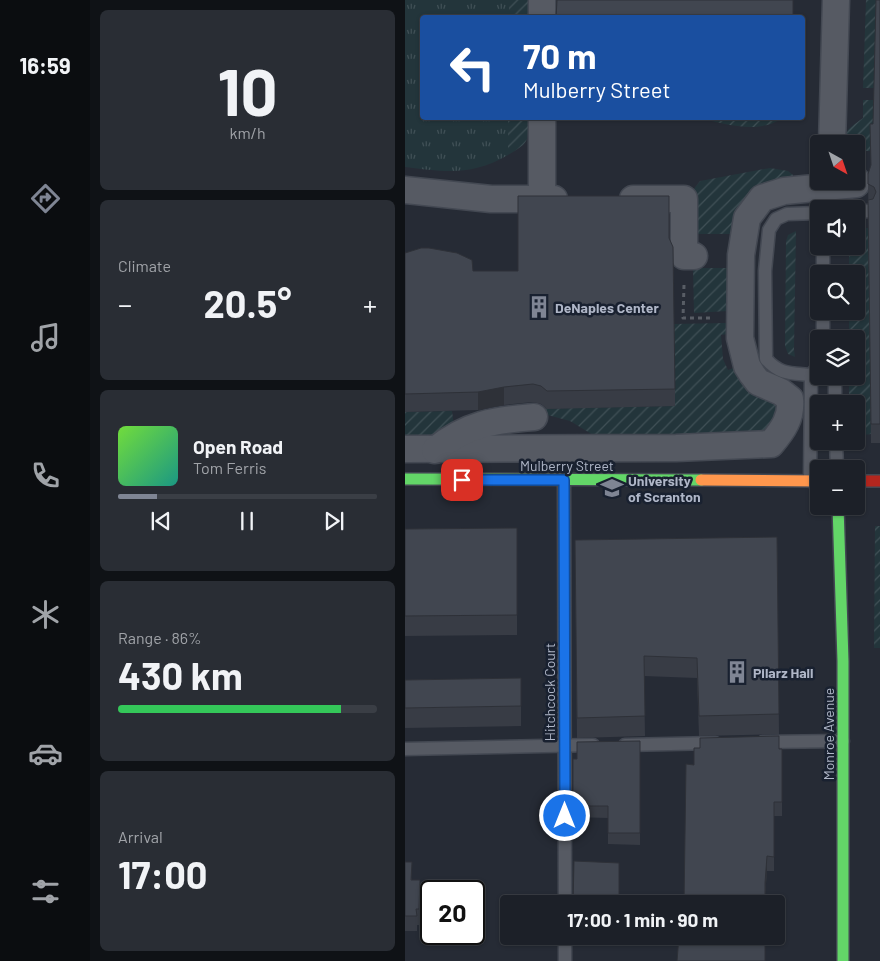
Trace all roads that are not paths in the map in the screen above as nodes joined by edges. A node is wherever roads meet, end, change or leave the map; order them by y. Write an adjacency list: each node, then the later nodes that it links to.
1 (542, 0): 3 (street)
2 (836, 0): 5 (street)
3 (542, 15)
4 (542, 120): 8 (street)
5 (832, 135)
6 (810, 187): 17 (street)
7 (405, 190): 8 (street)
8 (542, 198): 9 (street)
9 (578, 199)
10 (606, 200): 12 (street)
11 (810, 213): 13 (lane)
12 (689, 256)
13 (810, 370)
14 (815, 385): 18 (lane)
15 (534, 418): 17 (street)
16 (405, 449): 17 (street)
17 (435, 450)
18 (814, 460)
19 (405, 479): 20 (street, Mulberry Street)
20 (564, 480): 21 (street, Mulberry Street); 28 (lane, Hitchcock Court)
21 (810, 481)
22 (865, 481): 23 (street)
23 (880, 481)
24 (838, 515): 25 (street, Monroe Avenue)
25 (843, 741): 26 (lane); 33 (street, Monroe Avenue)
26 (753, 742)
27 (723, 743): 28 (lane)
28 (565, 746): 29 (lane); 30 (lane, Hitchcock Court)
29 (405, 749)
30 (565, 895)
31 (565, 945): 32 (lane)
32 (565, 961)
33 (843, 961)

